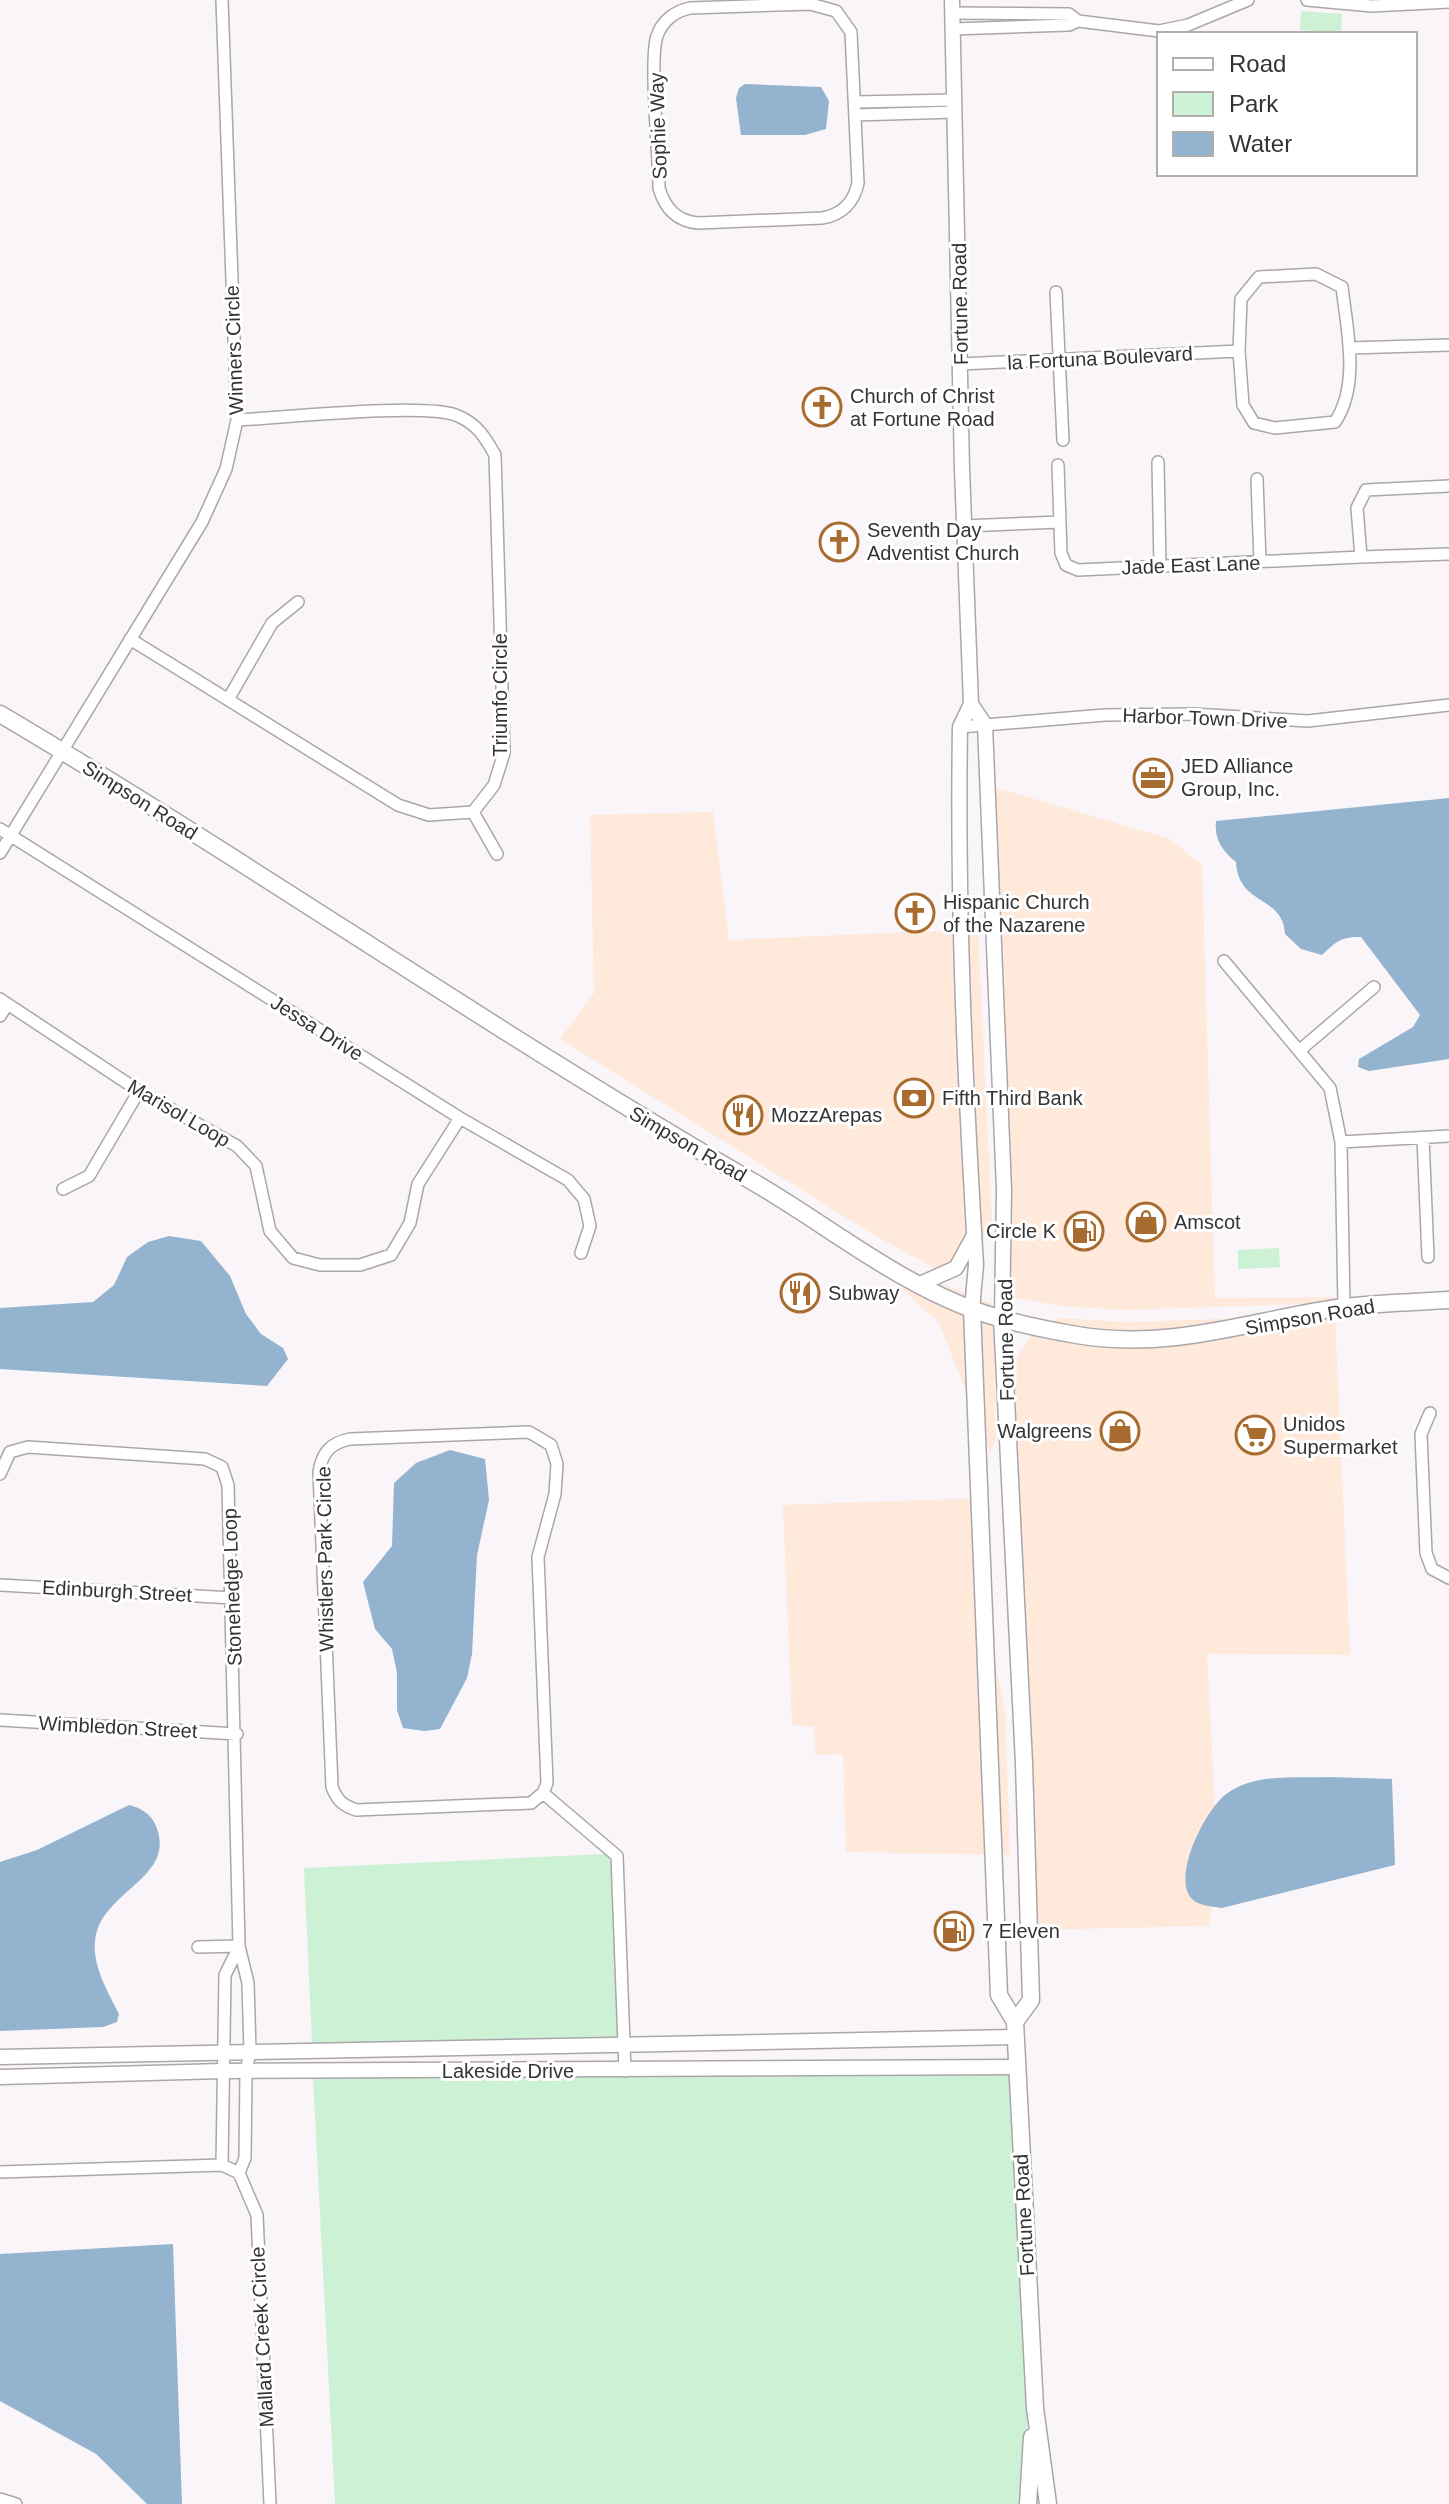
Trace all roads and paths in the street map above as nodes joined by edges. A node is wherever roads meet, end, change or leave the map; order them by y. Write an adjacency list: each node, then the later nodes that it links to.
1 (222, 0): 16 (street, Winners Circle)
2 (1248, 0): 6 (street)
3 (1307, 0): 4 (street)
4 (1449, 2)
5 (952, 6): 6 (street); 7 (street, Fortune Road)
6 (1078, 21): 7 (street)
7 (953, 29): 8 (street, Fortune Road)
8 (955, 106): 9 (street); 15 (street, Fortune Road)
9 (855, 108): 9 (street, Sophie Way)
10 (1056, 292): 14 (street)
11 (1449, 345): 12 (street)
12 (1349, 348): 13 (street); 13 (street)
13 (1239, 351): 14 (street, la Fortuna Boulevard)
14 (1059, 360): 15 (street, la Fortuna Boulevard); 17 (street)
15 (961, 364): 23 (street, Fortune Road)
16 (237, 420): 29 (street, Winners Circle); 37 (street, Triumfo Circle)
17 (1063, 440)
18 (1158, 462): 27 (street)
19 (1058, 465): 22 (street, Jade East Lane)
20 (1257, 479): 26 (street)
21 (1449, 486): 25 (street)
22 (1060, 522): 23 (street); 27 (street, Jade East Lane)
23 (964, 526): 31 (street, Fortune Road)
24 (1449, 554): 25 (street, Jade East Lane)
25 (1361, 557): 26 (street, Jade East Lane)
26 (1260, 562): 27 (street, Jade East Lane)
27 (1160, 566)
28 (298, 602): 30 (street)
29 (130, 639): 30 (street); 36 (street, Winners Circle)
30 (229, 698): 37 (street)
31 (971, 704): 34 (street); 35 (street, Fortune Road)
32 (1449, 705): 34 (street, Harbor Town Drive)
33 (0, 714): 36 (main road, Simpson Road)
34 (985, 725): 35 (street, Harbor Town Drive); 59 (street, Fortune Road)
35 (960, 727): 52 (street, Fortune Road)
36 (62, 751): 39 (street); 55 (main road, Simpson Road)
37 (473, 812): 41 (street)
38 (0, 829): 39 (street, Jessa Drive)
39 (12, 836): 40 (street); 47 (street, Jessa Drive)
40 (0, 853)
41 (497, 854)
42 (1224, 961): 45 (street)
43 (1374, 987): 45 (street)
44 (2, 1007): 46 (street, Marisol Loop)
45 (1300, 1050): 50 (street)
46 (139, 1091): 47 (street, Marisol Loop); 51 (street)
47 (460, 1118): 53 (street, Jessa Drive)
48 (1449, 1136): 49 (street)
49 (1423, 1138): 50 (street); 54 (street)
50 (1341, 1142): 57 (street)
51 (63, 1189)
52 (974, 1232): 55 (street); 58 (street, Fortune Road)
53 (581, 1253)
54 (1428, 1257)
55 (920, 1284): 58 (main road, Simpson Road)
56 (1449, 1300): 57 (main road, Simpson Road)
57 (1344, 1307): 59 (main road, Simpson Road)
58 (972, 1309): 59 (main road, Simpson Road); 70 (main road, Fortune Road)
59 (1002, 1318): 70 (main road, Fortune Road)
60 (1430, 1413): 62 (street)
61 (0, 1474): 64 (street, Stonehedge Loop)
62 (1449, 1578)
63 (0, 1585): 64 (street, Edinburgh Street)
64 (233, 1598): 66 (street, Stonehedge Loop)
65 (0, 1720): 66 (street, Wimbledon Street)
66 (237, 1734): 68 (street, Stonehedge Loop)
67 (543, 1793): 67 (street, Whistlers Park Circle); 71 (street)
68 (239, 1946): 69 (street); 72 (street, Stonehedge Loop); 73 (street, Stonehedge Loop)
69 (198, 1947)
70 (1015, 2029): 71 (street, Lakeside Drive); 75 (main road, Fortune Road)
71 (626, 2044): 73 (street, Lakeside Drive); 77 (street)
72 (224, 2051): 73 (street, Lakeside Drive); 74 (street, Lakeside Drive); 76 (street, Stonehedge Loop)
73 (250, 2051): 78 (street, Stonehedge Loop)
74 (0, 2057)
75 (1016, 2067): 77 (street, Lakeside Drive); 83 (main road, Fortune Road)
76 (223, 2071): 78 (street, Lakeside Drive); 79 (street, Lakeside Drive); 80 (street)
77 (625, 2071): 78 (street, Lakeside Drive)
78 (246, 2072): 82 (street)
79 (0, 2077)
80 (222, 2165): 81 (street); 82 (street)
81 (0, 2172)
82 (239, 2173): 86 (street, Mallard Creek Circle)
83 (1035, 2408): 87 (main road, Fortune Road); 88 (main road, Fortune Road)
84 (0, 2499): 85 (street)
85 (16, 2504)
86 (270, 2504)
87 (1028, 2504)
88 (1048, 2504)

